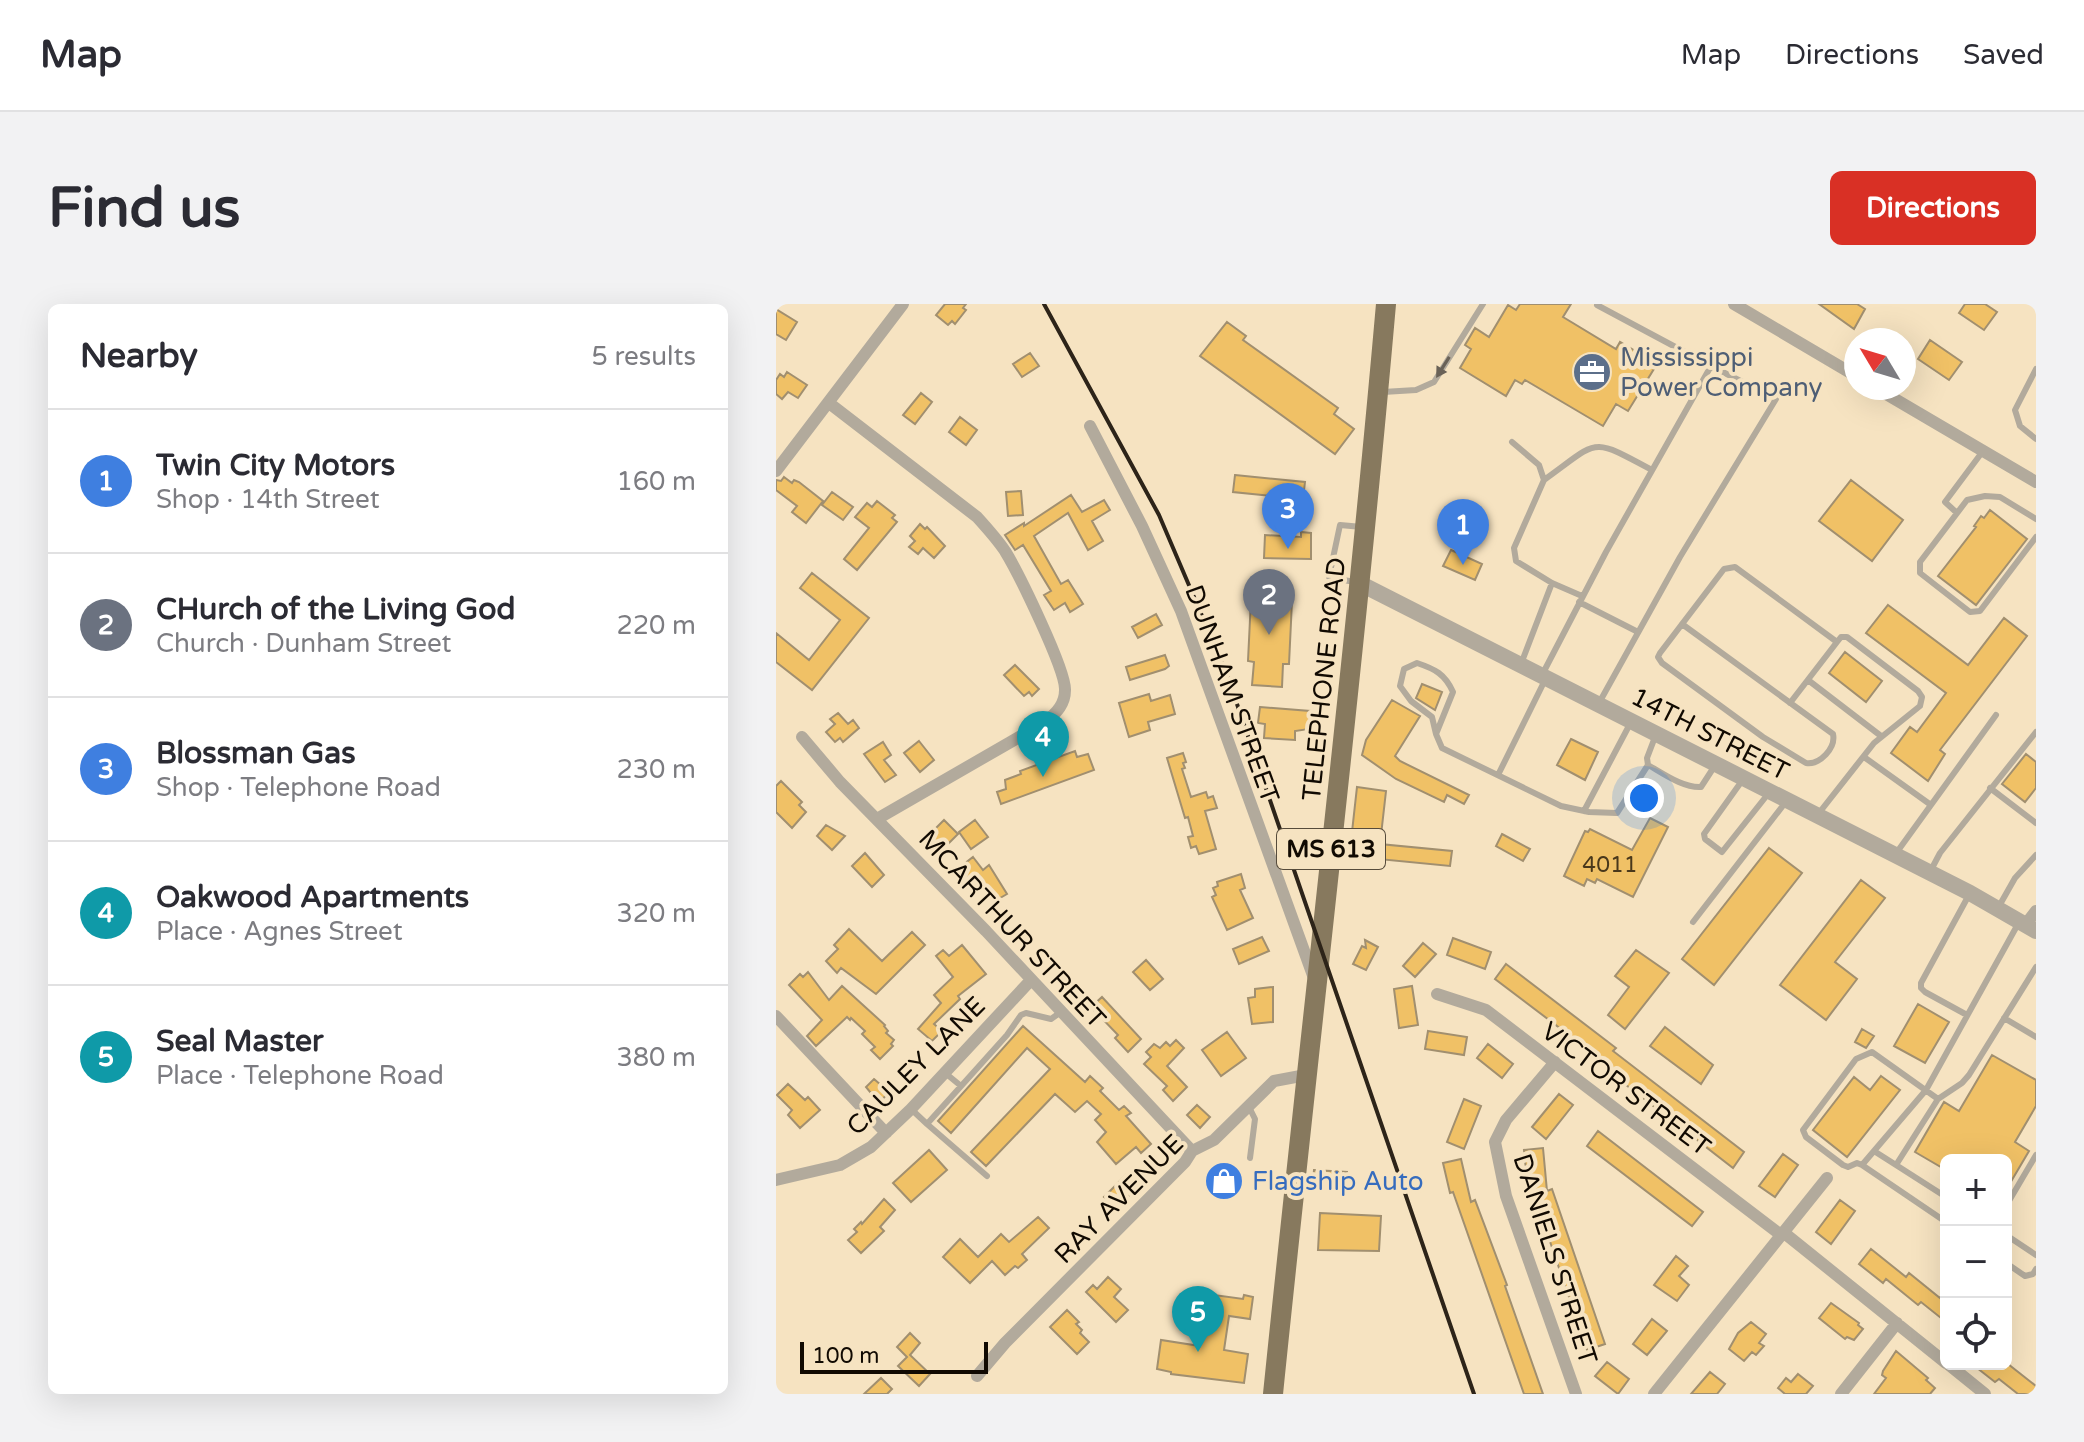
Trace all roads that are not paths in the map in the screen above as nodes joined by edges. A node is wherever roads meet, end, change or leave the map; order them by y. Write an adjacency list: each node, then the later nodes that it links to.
1 (903, 304): 11 (street)
2 (1386, 304): 9 (main road, TELEPHONE ROAD / MS 613)
3 (1483, 304): 9 (lane, one-way to 9)
4 (1734, 304): 7 (street)
5 (1597, 305): 6 (lane)
6 (1711, 366): 16 (lane); 28 (lane)
7 (1844, 369)
8 (2036, 369): 13 (lane)
9 (1378, 392): 22 (main road, TELEPHONE ROAD / MS 613)
10 (1896, 400): 15 (street)
11 (829, 403): 17 (street); 53 (street)
12 (1090, 426): 64 (street, DUNHAM STREET)
13 (2036, 439)
14 (1512, 442): 18 (lane)
15 (1983, 451): 19 (street); 20 (lane)
16 (1652, 470): 18 (lane); 26 (lane)
17 (776, 471)
18 (1544, 480): 24 (lane)
19 (2036, 482)
20 (1957, 513): 21 (lane); 23 (lane)
21 (2036, 519)
22 (1366, 527): 25 (main road, TELEPHONE ROAD / MS 613); 25 (lane)
23 (2036, 537)
24 (1552, 583): 26 (lane); 30 (lane)
25 (1361, 584): 30 (street, 14TH STREET); 64 (main road, TELEPHONE ROAD / MS 613)
26 (1581, 599): 28 (lane); 31 (lane)
27 (1682, 624): 29 (lane); 33 (lane); 33 (lane)
28 (1638, 632): 34 (lane)
29 (1837, 642): 32 (lane); 40 (lane)
30 (1521, 664): 31 (street, 14TH STREET)
31 (1544, 676): 34 (street, 14TH STREET); 45 (lane)
32 (1808, 680): 33 (lane); 40 (lane)
33 (1790, 703)
34 (1599, 704): 36 (street, 14TH STREET)
35 (1996, 715): 50 (lane)
36 (1632, 721): 38 (street, 14TH STREET); 51 (lane)
37 (2036, 732): 47 (lane)
38 (1656, 733): 43 (street, 14TH STREET); 44 (lane)
39 (1436, 734): 39 (lane); 45 (lane)
40 (1881, 736): 42 (lane)
41 (802, 737): 53 (street, MCARTHUR STREET)
42 (1864, 757): 50 (lane); 52 (lane)
43 (1716, 764): 44 (lane); 46 (street, 14TH STREET)
44 (1648, 765): 51 (lane)
45 (1498, 775): 51 (lane)
46 (1744, 778): 48 (street, 14TH STREET); 48 (lane)
47 (1990, 788): 54 (lane); 57 (lane)
48 (1770, 791): 49 (street, 14TH STREET)
49 (1787, 800): 52 (street, 14TH STREET); 60 (lane)
50 (1931, 805): 55 (lane)
51 (1584, 811)
52 (1817, 815): 55 (street, 14TH STREET)
53 (877, 819): 63 (street, MCARTHUR STREET)
54 (2036, 823)
55 (1895, 855): 57 (street, 14TH STREET)
56 (2036, 855): 59 (lane)
57 (1930, 873): 58 (street, 14TH STREET)
58 (1970, 893): 59 (street, 14TH STREET); 67 (lane)
59 (1998, 908): 61 (street, 14TH STREET)
60 (1693, 922)
61 (2030, 922): 67 (lane)
62 (2036, 967): 69 (lane)
63 (1031, 980): 66 (street, MCARTHUR STREET); 72 (street, CAULEY LANE)
64 (1316, 984): 73 (main road, TELEPHONE ROAD / MS 613)
65 (1437, 994): 71 (street, VICTOR STREET)
66 (1061, 1012): 74 (lane); 81 (street, MCARTHUR STREET)
67 (1967, 1015): 75 (lane)
68 (776, 1016): 80 (street)
69 (2004, 1018): 70 (lane); 76 (lane)
70 (2036, 1037)
71 (1555, 1062): 93 (street, VICTOR STREET); 103 (street, DANIELS STREET)
72 (944, 1072): 74 (lane); 78 (street, CAULEY LANE)
73 (1306, 1075): 77 (street, RAY AVENUE); 102 (main road, TELEPHONE ROAD / MS 613)
74 (961, 1086): 79 (lane)
75 (1926, 1090): 76 (lane); 82 (lane); 85 (lane)
76 (1938, 1099): 86 (lane)
77 (1248, 1105): 81 (street, RAY AVENUE); 84 (lane)
78 (911, 1109): 79 (lane); 80 (street, CAULEY LANE)
79 (927, 1124): 87 (lane)
80 (886, 1133): 89 (street, CAULEY LANE)
81 (1192, 1151): 101 (street, RAY AVENUE)
82 (1874, 1151): 85 (lane); 86 (lane)
83 (2036, 1155): 91 (lane)
84 (1250, 1158)
85 (1862, 1165): 92 (lane)
86 (1896, 1165): 90 (lane)
87 (987, 1176)
88 (1827, 1178): 93 (street)
89 (776, 1180)
90 (1940, 1193)
91 (2012, 1196)
92 (1940, 1218)
93 (1782, 1234): 98 (street, VICTOR STREET); 104 (street)
94 (2012, 1239): 95 (lane)
95 (2036, 1255)
96 (2012, 1267): 97 (lane)
97 (2036, 1269)
98 (1897, 1323): 99 (street, VICTOR STREET); 105 (street)
99 (1940, 1357)
100 (1956, 1370): 106 (street, VICTOR STREET)
101 (977, 1376)
102 (1273, 1394)
103 (1576, 1394)
104 (1654, 1394)
105 (1841, 1394)
106 (1985, 1394)

